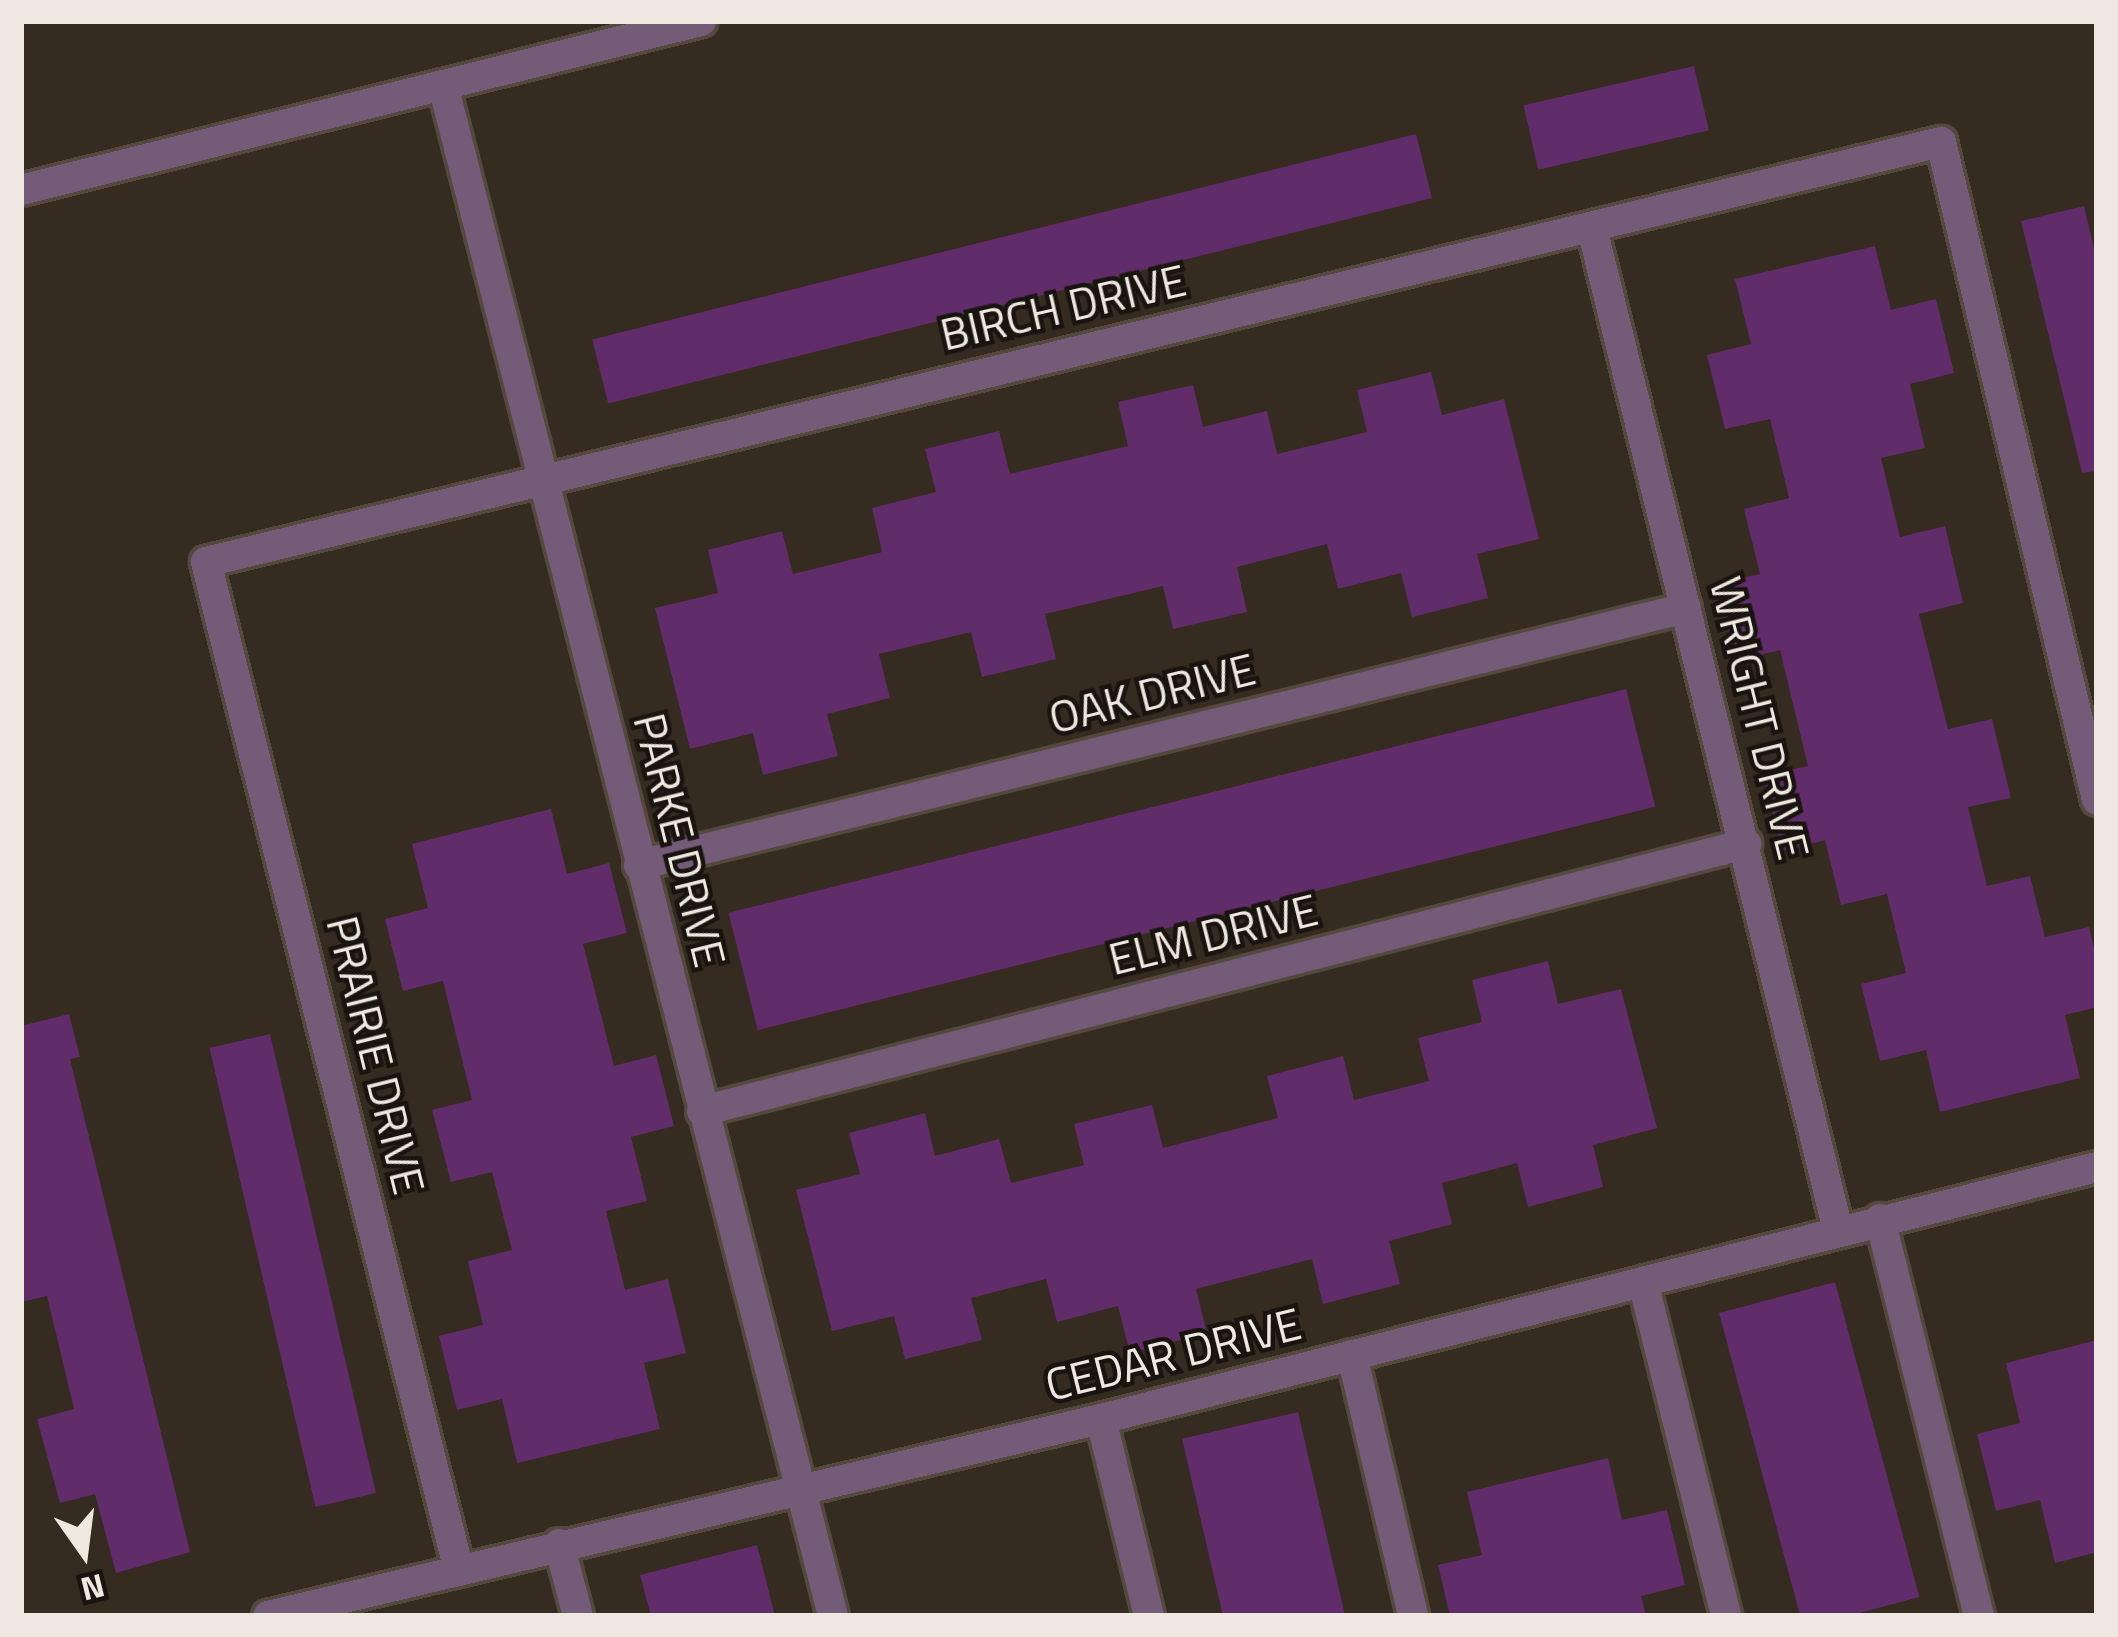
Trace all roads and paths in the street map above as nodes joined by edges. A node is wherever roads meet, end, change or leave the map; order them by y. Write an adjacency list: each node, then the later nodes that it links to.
1 (701, 21): 2 (street)
2 (443, 85): 3 (street); 5 (street, PARKE DRIVE)
3 (21, 190)
4 (1592, 228): 5 (street, BIRCH DRIVE); 7 (street, WRIGHT DRIVE); 8 (street, BIRCH DRIVE)
5 (542, 477): 6 (street, BIRCH DRIVE); 10 (street, PARKE DRIVE)
6 (206, 562): 20 (street, PRAIRIE DRIVE)
7 (1686, 608): 9 (street, WRIGHT DRIVE); 10 (street, OAK DRIVE)
8 (2097, 800)
9 (1746, 844): 11 (street, ELM DRIVE); 14 (street, WRIGHT DRIVE)
10 (640, 865): 11 (street, PARKE DRIVE)
11 (702, 1111): 18 (street, PARKE DRIVE)
12 (2097, 1167): 13 (street, CEDAR DRIVE)
13 (1880, 1219): 14 (street, CEDAR DRIVE); 27 (street)
14 (1838, 1229): 15 (street, CEDAR DRIVE)
15 (1643, 1282): 16 (street, CEDAR DRIVE); 26 (street)
16 (1352, 1355): 17 (street, CEDAR DRIVE); 25 (street)
17 (1101, 1419): 18 (street, CEDAR DRIVE); 24 (street)
18 (802, 1489): 19 (street, CEDAR DRIVE); 23 (street, PARKE DRIVE)
19 (560, 1544): 20 (street, CEDAR DRIVE); 22 (street)
20 (459, 1571): 21 (street, CEDAR DRIVE)
21 (268, 1616)
22 (578, 1616)
23 (833, 1616)
24 (1149, 1616)
25 (1413, 1616)
26 (1726, 1616)
27 (1978, 1616)

